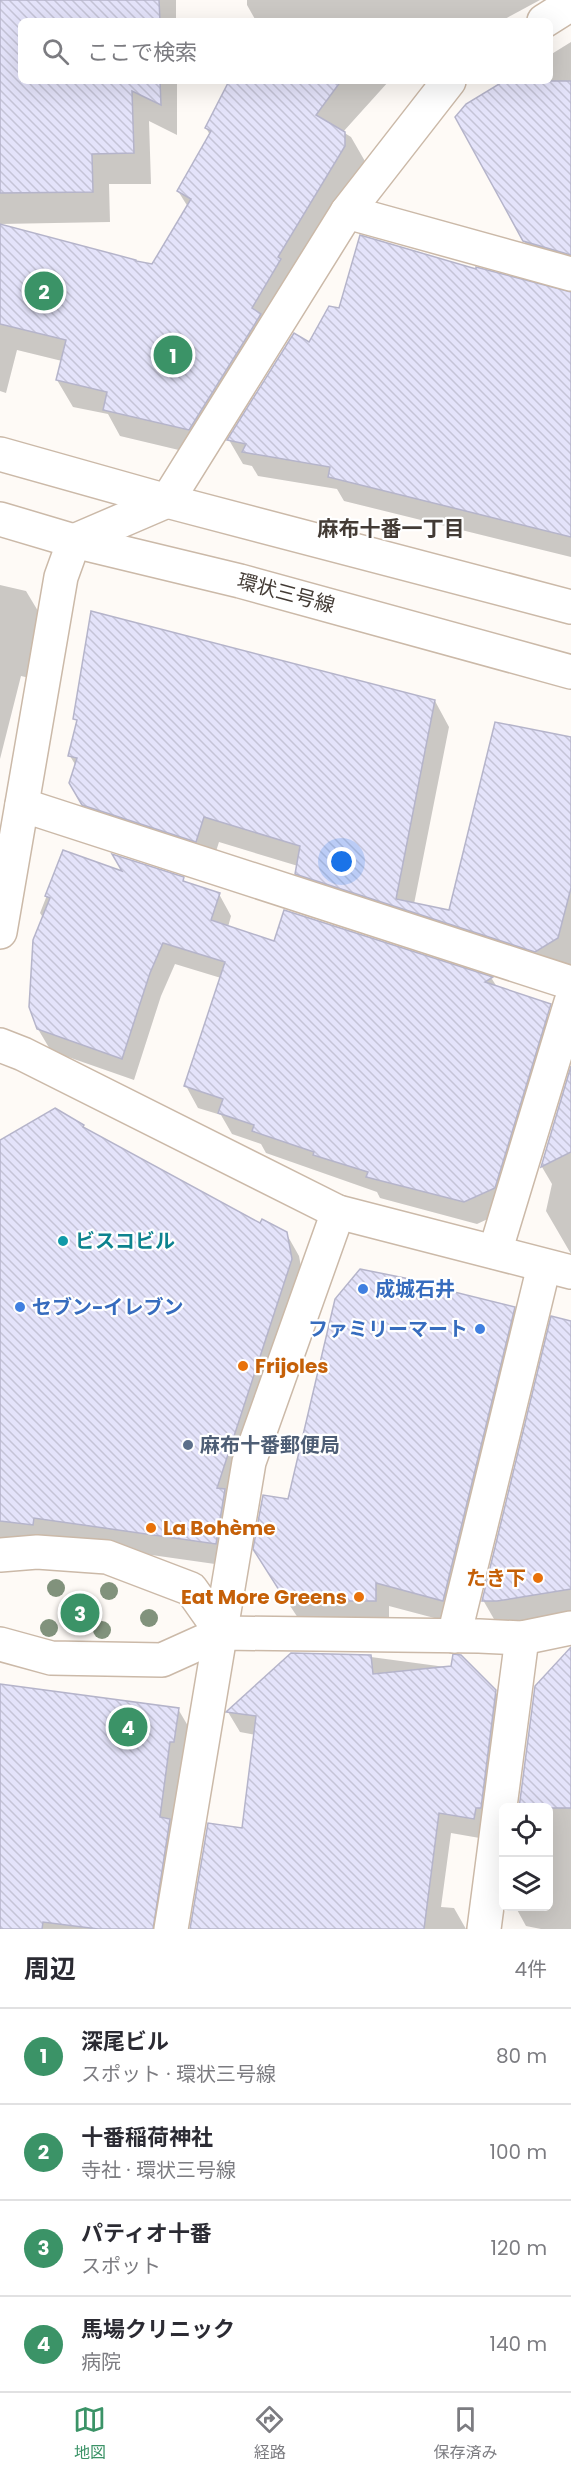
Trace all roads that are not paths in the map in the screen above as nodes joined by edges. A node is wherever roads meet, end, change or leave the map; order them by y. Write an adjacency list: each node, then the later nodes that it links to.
1 (571, 4): 2 (street)
2 (548, 18)
3 (447, 84): 4 (street)
4 (347, 212): 5 (street); 7 (street)
5 (571, 274)
6 (0, 454): 7 (street)
7 (167, 501): 9 (street); 10 (street)
8 (0, 519): 9 (street, 環状三号線)
9 (74, 541): 11 (street, 環状三号線); 12 (street)
10 (571, 607)
11 (571, 672)
12 (21, 805): 13 (street); 14 (street)
13 (0, 932)
14 (571, 983)
15 (571, 1002): 18 (street)
16 (0, 1045): 17 (street)
17 (338, 1212): 18 (street); 22 (street)
18 (495, 1252): 19 (street)
19 (557, 1269): 23 (street)
20 (0, 1555): 22 (street)
21 (571, 1629): 24 (street)
22 (222, 1633): 23 (street); 25 (street); 26 (street)
23 (454, 1636): 24 (street)
24 (522, 1638): 27 (street)
25 (0, 1644)
26 (171, 1929)
27 (484, 1929)

